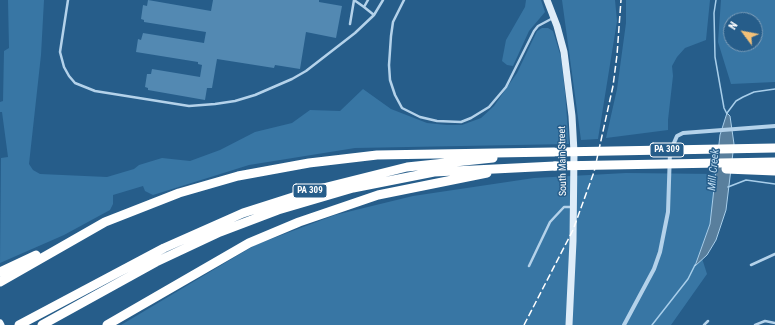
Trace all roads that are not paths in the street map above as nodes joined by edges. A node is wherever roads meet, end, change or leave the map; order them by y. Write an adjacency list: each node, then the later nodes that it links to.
1 (68, 0): 8 (lane)
2 (354, 0): 7 (lane); 10 (lane)
3 (368, 0): 7 (lane)
4 (383, 0): 8 (lane)
5 (404, 0): 9 (lane)
6 (547, 0): 9 (main road, South Main Street)
7 (364, 7): 8 (lane)
8 (374, 15)
9 (554, 17): 18 (main road, South Main Street)
10 (350, 24)
11 (775, 126): 33 (street)
12 (775, 148): 13 (highway, PA 309, bridge)
13 (556, 152): 19 (highway); 29 (highway, PA 309)
14 (775, 162): 15 (highway, PA 309, bridge)
15 (648, 165): 16 (highway, PA 309, bridge); 17 (highway, bridge)
16 (554, 166): 30 (highway, PA 309); 31 (highway)
17 (775, 171)
18 (573, 206): 23 (lane); 32 (main road, South Main Street)
19 (63, 244): 21 (highway); 24 (highway)
20 (775, 254): 22 (lane)
21 (29, 264): 25 (highway); 26 (highway)
22 (751, 265)
23 (529, 266)
24 (0, 272)
25 (0, 276)
26 (0, 282)
27 (708, 321): 34 (lane)
28 (775, 323): 35 (lane)
29 (19, 325)
30 (42, 325)
31 (107, 325)
32 (569, 325)
33 (624, 325)
34 (704, 325)
35 (755, 325)

